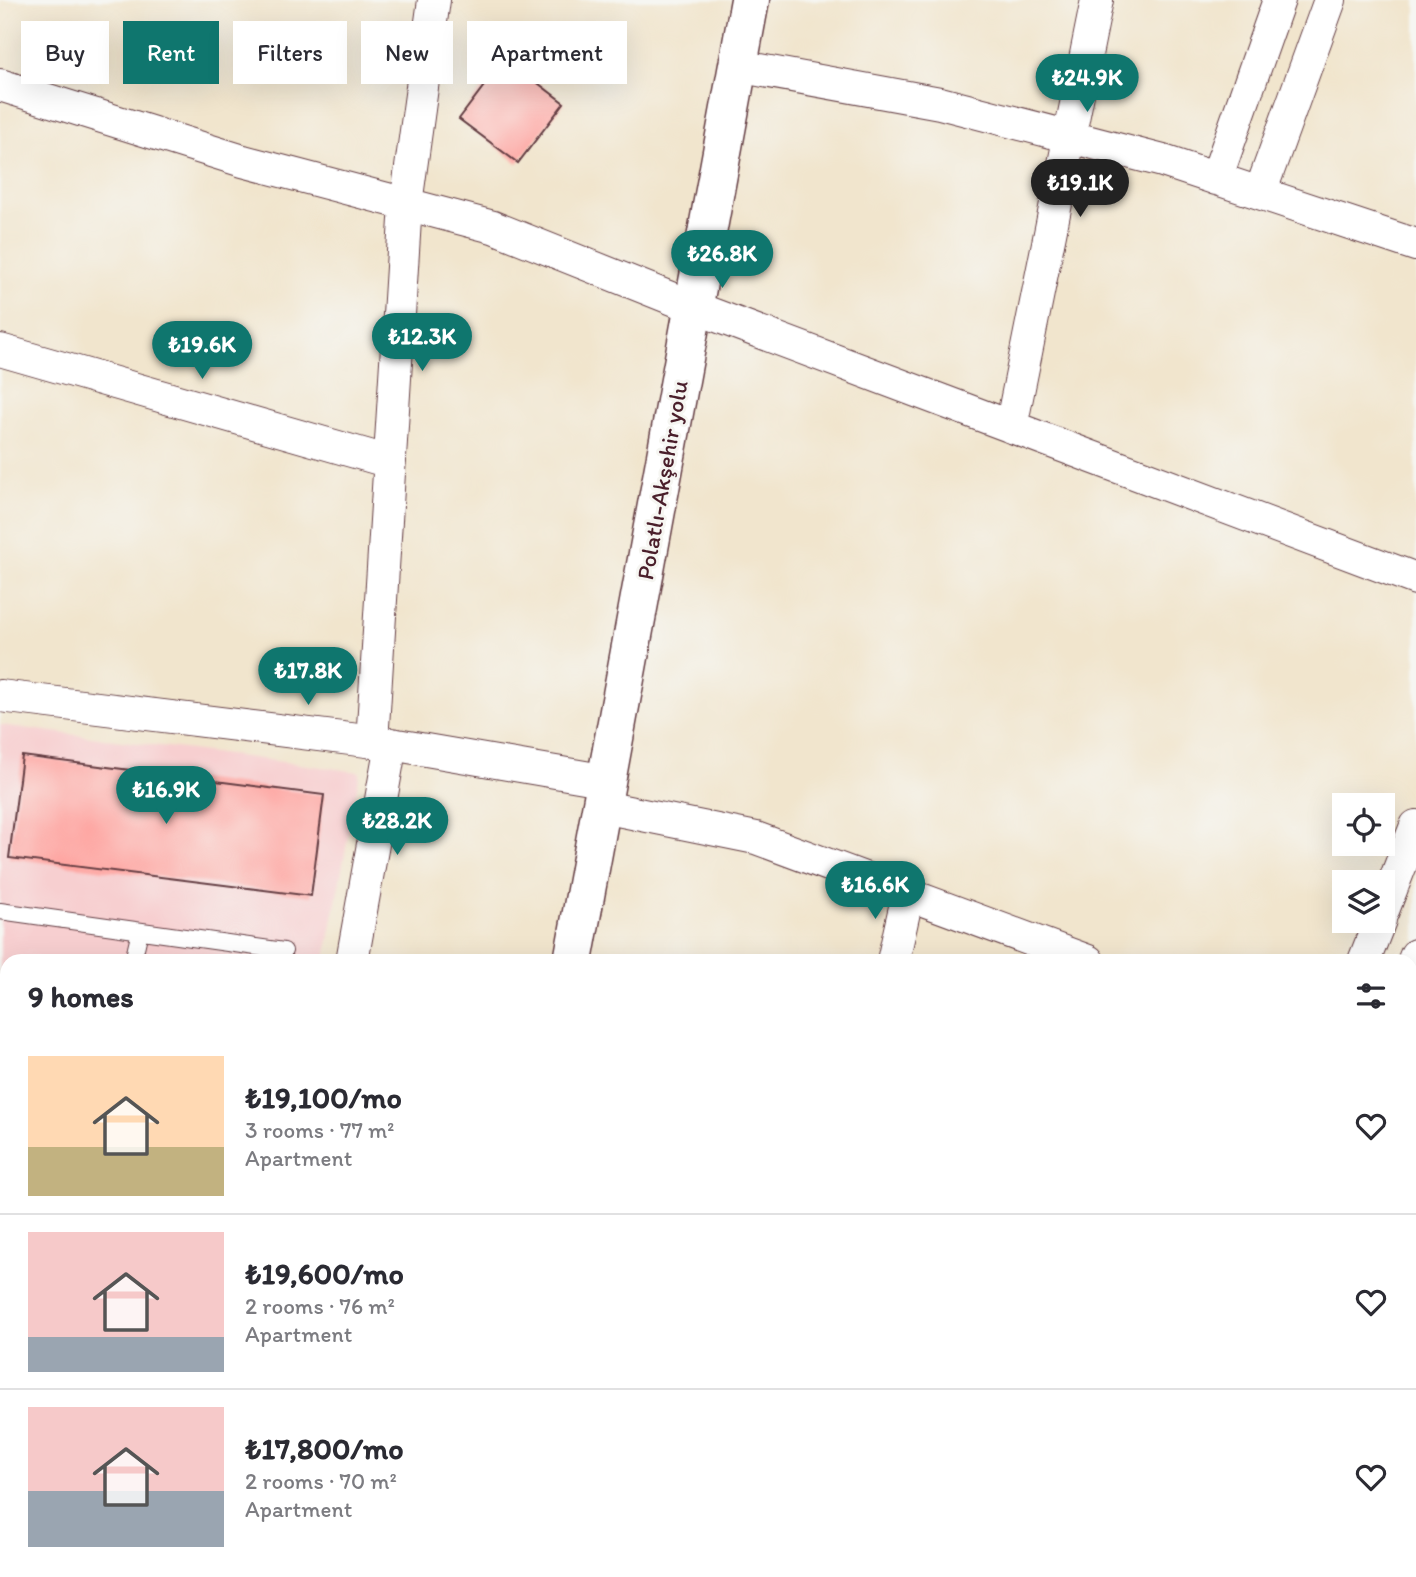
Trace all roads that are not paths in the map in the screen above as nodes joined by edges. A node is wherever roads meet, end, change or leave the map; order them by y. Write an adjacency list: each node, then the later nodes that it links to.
1 (434, 0): 11 (street)
2 (750, 0): 6 (main road, Polatlı-Akşehir yolu)
3 (1097, 0): 8 (street)
4 (1279, 0): 9 (street)
5 (1331, 0): 10 (street)
6 (737, 66): 8 (street); 13 (main road, Polatlı-Akşehir yolu)
7 (0, 85): 11 (street)
8 (1070, 137): 9 (street); 15 (street)
9 (1216, 179): 10 (street)
10 (1259, 193): 12 (street)
11 (406, 204): 13 (street); 16 (street)
12 (1416, 245)
13 (693, 307): 15 (street); 20 (main road, Polatlı-Akşehir yolu)
14 (0, 350): 16 (street)
15 (1011, 427): 17 (street)
16 (390, 462): 19 (street)
17 (1416, 579)
18 (0, 696): 19 (street)
19 (382, 743): 20 (street); 29 (street)
20 (605, 794): 23 (street); 30 (main road, Polatlı-Akşehir yolu)
21 (1416, 826): 22 (street)
22 (1395, 880)
23 (908, 894): 31 (street); 32 (street)
24 (0, 911): 25 (lane)
25 (140, 931): 27 (lane); 28 (lane)
26 (1375, 933): 33 (street)
27 (284, 951)
28 (135, 954)
29 (353, 954)
30 (574, 954)
31 (894, 954)
32 (1069, 954)
33 (1367, 954)

